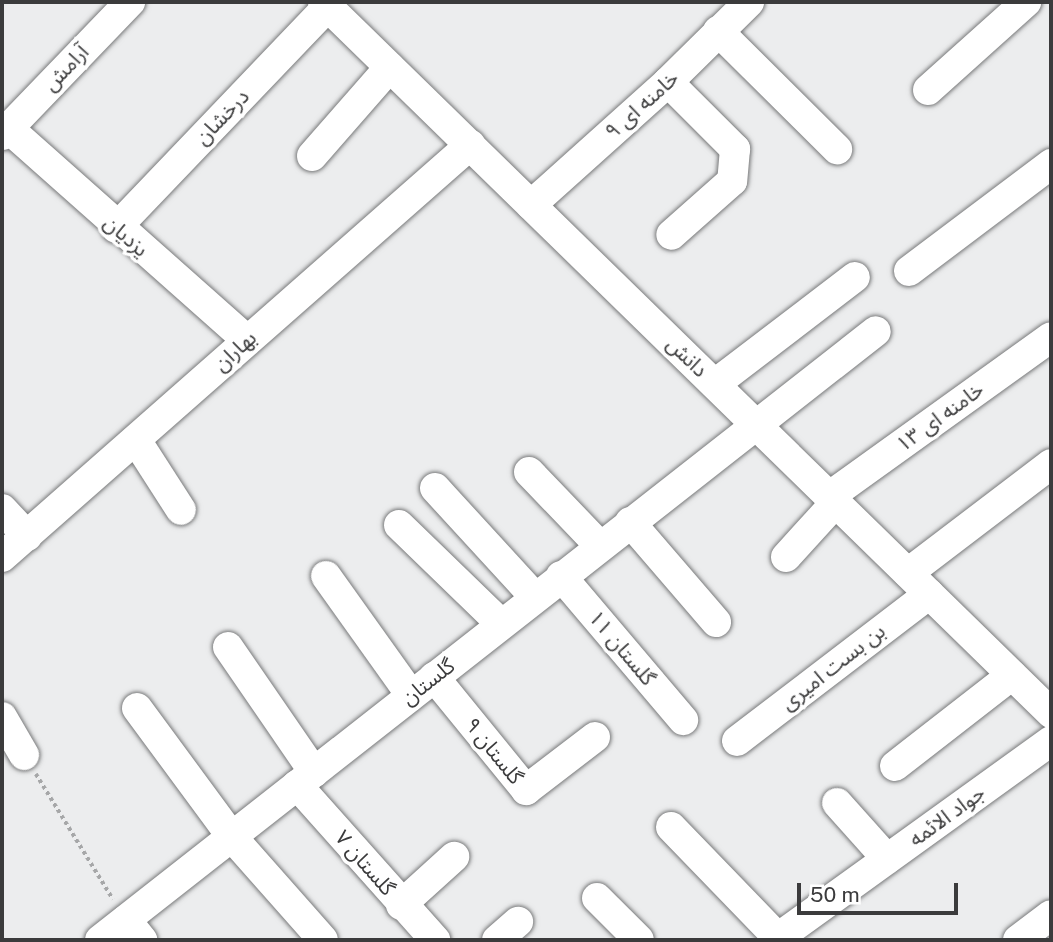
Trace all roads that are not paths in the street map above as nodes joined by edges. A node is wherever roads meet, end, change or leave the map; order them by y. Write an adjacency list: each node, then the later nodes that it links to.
1 (130, 2): 9 (street, آرامش)
2 (749, 2): 5 (street, خامنه ای ۹)
3 (1026, 2): 8 (street)
4 (326, 4): 6 (street, دانش); 15 (street, درخشان)
5 (718, 31): 7 (street, خامنه ای ۹); 11 (street)
6 (390, 67): 10 (street, دانش); 12 (street)
7 (668, 82): 14 (street, خامنه ای ۹); 16 (street)
8 (928, 90)
9 (5, 132): 15 (street, یزدیان)
10 (470, 145): 14 (street, دانش); 21 (street, بهاران)
11 (837, 149)
12 (312, 156)
13 (1051, 164): 17 (street)
14 (531, 205): 22 (street, دانش)
15 (116, 228): 21 (street, یزدیان)
16 (671, 235)
17 (909, 271)
18 (855, 277): 22 (street)
19 (876, 331): 23 (street, گلستان)
20 (1051, 337): 28 (street, خامنه ای ۱۳)
21 (247, 340): 24 (street, بهاران)
22 (715, 384): 23 (street, دانش)
23 (755, 424): 28 (street, دانش); 31 (street, گلستان)
24 (136, 440): 30 (street); 33 (street, بهاران)
25 (1051, 464): 37 (street)
26 (529, 472): 34 (street)
27 (435, 488): 41 (street)
28 (833, 499): 36 (street, خامنه ای ۱۳); 37 (street, دانش)
29 (2, 509): 33 (street)
30 (181, 510)
31 (630, 522): 34 (street, گلستان); 42 (street)
32 (399, 525): 43 (street)
33 (27, 536): 35 (street, بهاران)
34 (600, 546): 39 (street, گلستان)
35 (2, 557)
36 (786, 557)
37 (908, 573): 40 (street, دانش)
38 (326, 576): 46 (street)
39 (561, 576): 41 (street, گلستان); 50 (street, گلستان ۱۱)
40 (929, 594): 45 (street, دانش); 53 (street, بن بست امیری)
41 (535, 597): 43 (street, گلستان)
42 (716, 622)
43 (501, 624): 46 (street, گلستان)
44 (228, 647): 56 (street, گلستان ۷)
45 (1012, 675): 48 (street, دانش); 55 (street)
46 (422, 686): 51 (street, گلستان ۹); 56 (street, گلستان)
47 (137, 708): 59 (street)
48 (1051, 713)
49 (2, 717): 54 (street)
50 (683, 720)
51 (594, 737)
52 (1051, 740): 61 (street, جواد الائمه)
53 (737, 741)
54 (24, 755)
55 (895, 766)
56 (305, 779): 59 (street, گلستان); 63 (street, گلستان ۷)
57 (838, 803): 61 (street)
58 (671, 827): 70 (street)
59 (232, 837): 65 (street, گلستان); 67 (street)
60 (454, 857): 63 (street)
61 (887, 859): 70 (street, جواد الائمه)
62 (597, 898): 69 (street)
63 (401, 905): 68 (street, گلستان ۷)
64 (1051, 915): 71 (street)
65 (134, 930): 66 (street, گلستان)
66 (100, 940)
67 (323, 940)
68 (435, 940)
69 (639, 940)
70 (778, 940)
71 (1018, 940)

